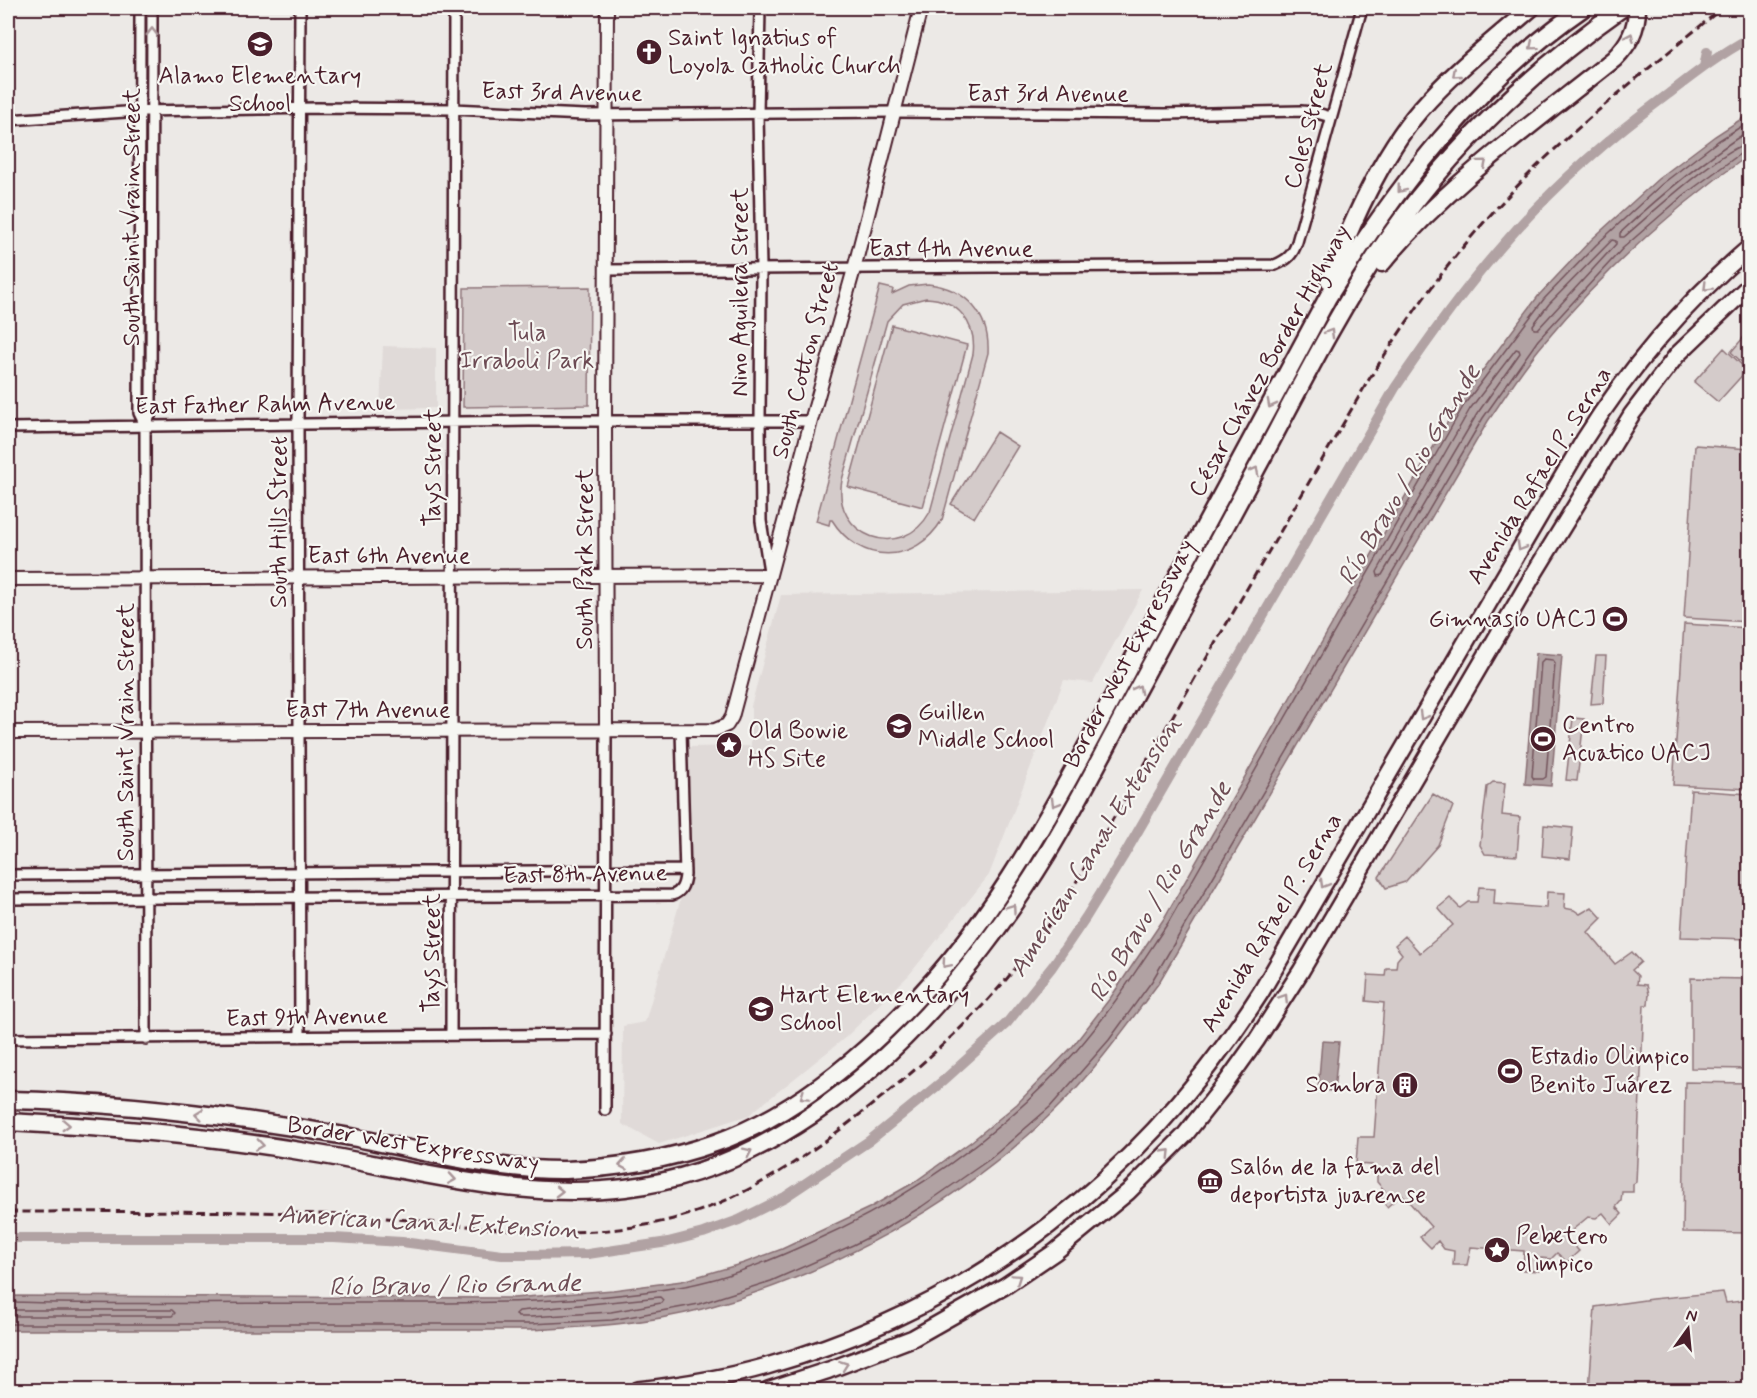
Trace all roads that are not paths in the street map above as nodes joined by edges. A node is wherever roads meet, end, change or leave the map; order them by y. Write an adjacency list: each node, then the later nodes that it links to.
1 (140, 8): 16 (street, South Saint Vrain Street)
2 (152, 8): 15 (street, South Saint Vrain Street, one-way to 2)
3 (300, 8): 13 (street, South Hills Street)
4 (454, 8): 14 (street, Tays Street)
5 (608, 8): 19 (street, South Park Street)
6 (760, 8): 18 (street, Nino Aguilera Street)
7 (921, 8): 17 (street, South Cotton Street)
8 (1362, 8): 20 (street, Coles Street)
9 (1531, 8): 29 (highway, one-way to 29)
10 (1622, 8): 28 (highway, Border West Expressway)
11 (1637, 8): 28 (highway, one-way to 11)
12 (1581, 9): 29 (highway, César Chávez Border Highway, one-way to 29)
13 (298, 109): 14 (street, East 3rd Avenue); 15 (street, East 3rd Avenue); 34 (street, South Hills Street)
14 (453, 109): 19 (street, East 3rd Avenue); 32 (street, Tays Street)
15 (152, 110): 16 (street, East 3rd Avenue); 35 (street, South Saint Vrain Street)
16 (140, 111): 21 (street, East 3rd Avenue); 35 (street, South Saint Vrain Street)
17 (893, 112): 18 (street, East 3rd Avenue); 20 (street, East 3rd Avenue); 25 (street, South Cotton Street)
18 (758, 114): 19 (street, East 3rd Avenue); 24 (street, Nino Aguilera Street)
19 (607, 115): 26 (street, South Park Street)
20 (1331, 117): 23 (street, Coles Street)
21 (8, 120)
22 (1749, 247): 69 (highway, Avenida Rafael P. Serna, one-way to 69)
23 (1292, 255): 25 (street, East 4th Avenue)
24 (761, 268): 25 (street, East 4th Avenue); 26 (street, East 4th Avenue); 30 (street, Nino Aguilera Street)
25 (854, 269): 31 (street, South Cotton Street)
26 (607, 270): 33 (street, South Park Street)
27 (1749, 285): 70 (highway, Avenida Rafael P. Serna, one-way to 27)
28 (1342, 312): 68 (highway, Border West Expressway, one-way to 28)
29 (1302, 347): 66 (highway, César Chávez Border Highway, one-way to 66)
30 (760, 421): 31 (street, East Father Rahm Avenue); 33 (street, East Father Rahm Avenue); 37 (street, Nino Aguilera Street)
31 (811, 421): 37 (street, South Cotton Street)
32 (452, 422): 33 (street, East Father Rahm Avenue); 34 (street, East Father Rahm Avenue); 39 (street, Tays Street)
33 (605, 422): 40 (street, South Park Street)
34 (298, 423): 35 (street, East Father Rahm Avenue); 38 (street, South Hills Street)
35 (145, 425): 36 (street, East Father Rahm Avenue); 41 (street, South Saint Vrain Street)
36 (8, 428)
37 (770, 575): 40 (street, East 6th Avenue); 43 (street, South Cotton Street)
38 (298, 577): 39 (street, East 6th Avenue); 41 (street, East 6th Avenue); 46 (street, South Hills Street)
39 (452, 577): 40 (street, East 6th Avenue); 44 (street, Tays Street)
40 (607, 577): 47 (street, South Park Street)
41 (145, 578): 42 (street, East 6th Avenue); 49 (street, South Saint Vrain Street)
42 (8, 579)
43 (727, 725): 45 (street, East 7th Avenue)
44 (453, 730): 46 (street, East 7th Avenue); 47 (street, East 7th Avenue); 52 (street, Tays Street)
45 (681, 730): 47 (street, East 7th Avenue); 51 (street)
46 (299, 731): 49 (street, East 7th Avenue); 53 (street, South Hills Street)
47 (606, 731): 50 (street, South Park Street)
48 (8, 732): 49 (street, East 7th Avenue)
49 (145, 732): 55 (street, South Saint Vrain Street)
50 (605, 870): 51 (street, East 8th Avenue); 52 (street, East 8th Avenue); 57 (street, South Park Street)
51 (685, 870): 57 (street, East 8th Avenue)
52 (452, 872): 53 (street, East 8th Avenue); 56 (street, Tays Street)
53 (298, 874): 55 (street, East 8th Avenue); 59 (street, South Hills Street)
54 (8, 875): 55 (street, East 8th Avenue)
55 (146, 875): 58 (street, South Saint Vrain Street)
56 (452, 896): 57 (street, East 8th Avenue); 59 (street, East 8th Avenue); 62 (street, Tays Street)
57 (606, 897): 61 (street, South Park Street)
58 (145, 898): 59 (street, East 8th Avenue); 60 (street, East 8th Avenue); 65 (street, South Saint Vrain Street)
59 (298, 898): 63 (street, South Hills Street)
60 (8, 899)
61 (606, 1034): 62 (street, East 9th Avenue); 67 (street, South Park Street)
62 (451, 1035): 63 (street, East 9th Avenue)
63 (300, 1037): 65 (street, East 9th Avenue)
64 (8, 1039): 65 (street, East 9th Avenue)
65 (146, 1039)
66 (8, 1100)
67 (605, 1110)
68 (8, 1122)
69 (638, 1390)
70 (768, 1390)

